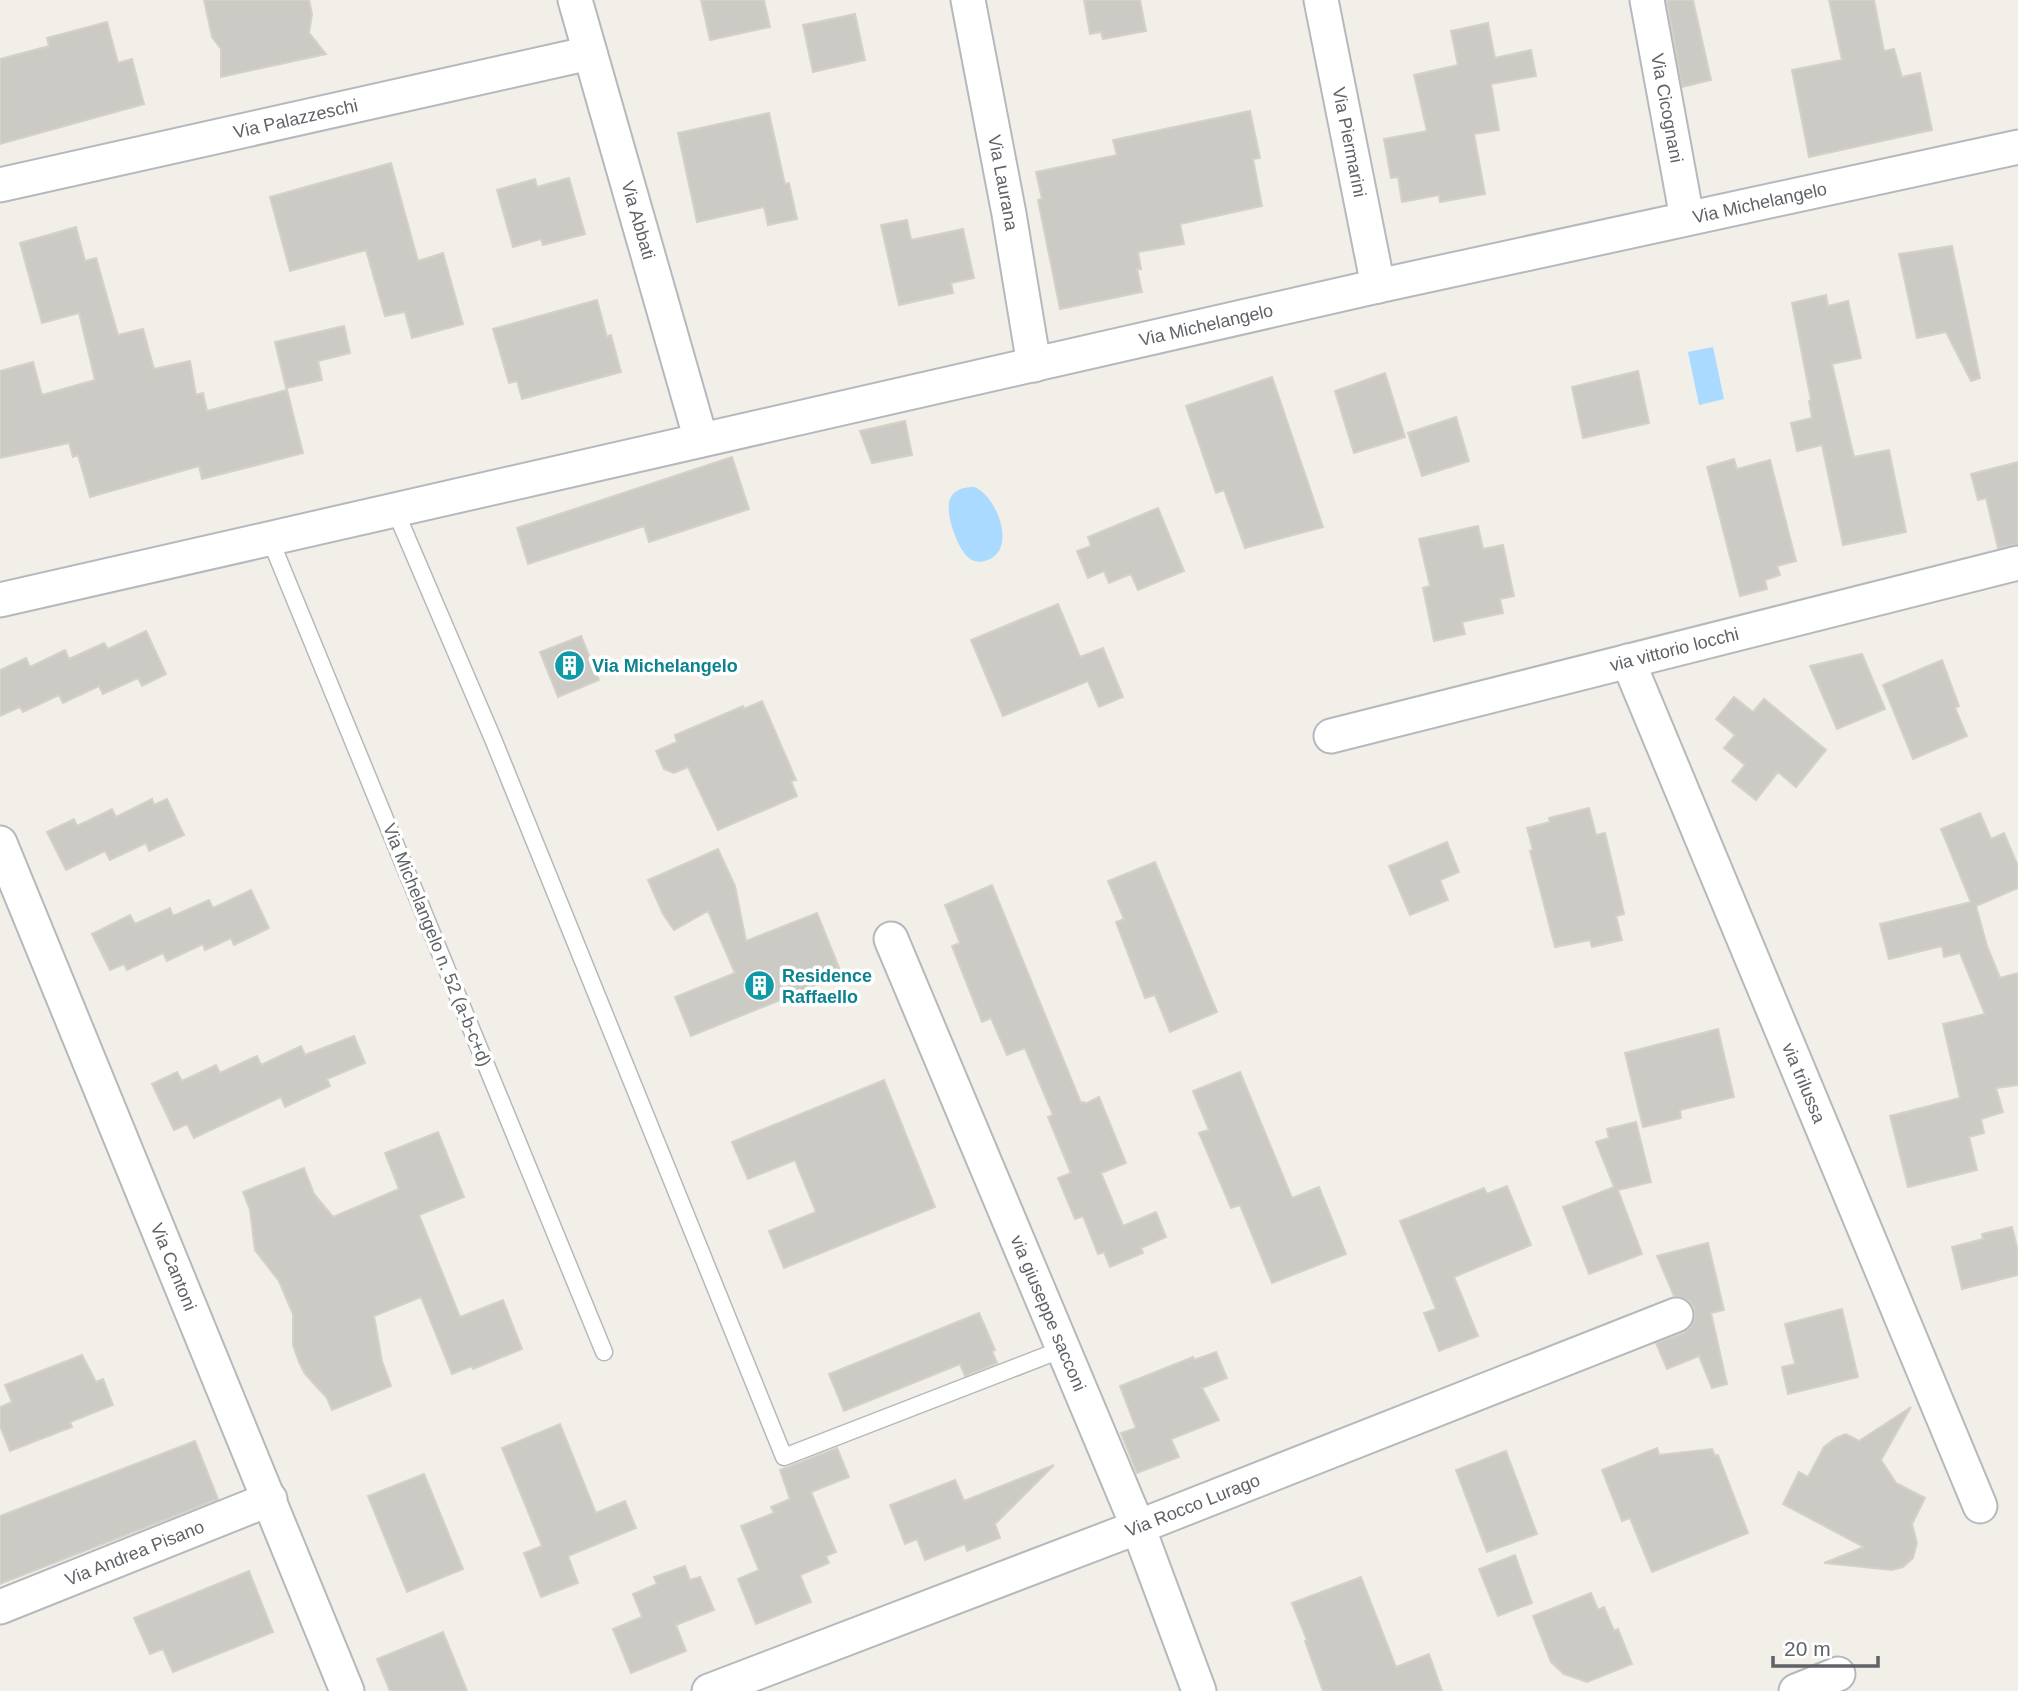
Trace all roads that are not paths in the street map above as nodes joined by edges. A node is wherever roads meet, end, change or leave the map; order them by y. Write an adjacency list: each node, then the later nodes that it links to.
1 (575, 0): 5 (street, Via Abbati)
2 (968, 0): 10 (street, Via Laurana)
3 (1321, 0): 9 (street, Via Piermarini)
4 (1647, 0): 8 (street, Via Cicognani)
5 (590, 53): 7 (street, Via Palazzeschi); 11 (street, Via Abbati)
6 (2018, 147): 8 (street, Via Michelangelo)
7 (0, 186)
8 (1687, 218): 9 (street, Via Michelangelo)
9 (1378, 286): 10 (street, Via Michelangelo)
10 (1034, 365): 11 (street, Via Michelangelo)
11 (701, 440): 12 (street, Via Michelangelo)
12 (394, 510): 13 (street, Via Michelangelo); 21 (lane)
13 (270, 539): 15 (street, Via Michelangelo); 22 (lane, Via Michelangelo n. 52 (a-b-c+d))
14 (2017, 566): 16 (street, via vittorio locchi)
15 (0, 600)
16 (1628, 661): 17 (street, via vittorio locchi); 24 (street, via trilussa)
17 (1331, 736)
18 (0, 843): 23 (street, Via Cantoni)
19 (891, 939): 21 (street, via giuseppe sacconi)
20 (1676, 1315): 25 (street, Via Rocco Lurago)
21 (1063, 1349): 25 (street, via giuseppe sacconi)
22 (604, 1352)
23 (270, 1499): 26 (street, Via Andrea Pisano); 28 (street, Via Cantoni)
24 (1980, 1506)
25 (1138, 1527): 29 (street, Via Rocco Lurago); 30 (street, via giuseppe sacconi)
26 (0, 1607)
27 (1839, 1674): 31 (street)
28 (347, 1691)
29 (709, 1691)
30 (1199, 1691)
31 (1796, 1691)

